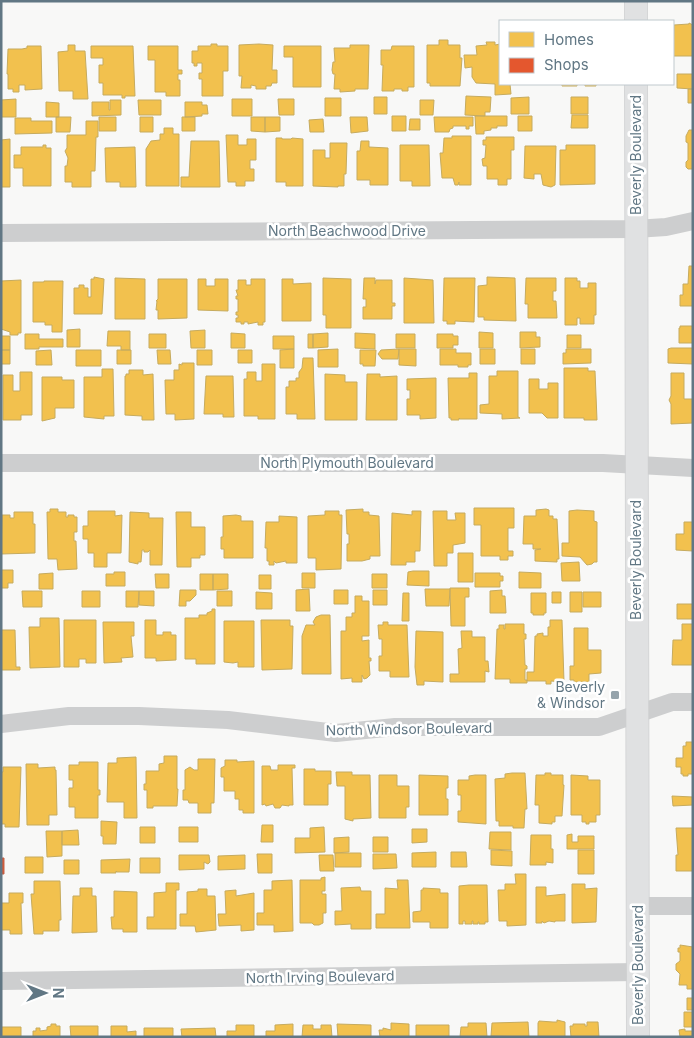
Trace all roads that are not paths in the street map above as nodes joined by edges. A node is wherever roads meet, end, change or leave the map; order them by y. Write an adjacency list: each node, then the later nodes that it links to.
1 (636, 1): 2 (main road)
2 (636, 20)
3 (636, 85): 5 (main road, Beverly Boulevard)
4 (693, 221): 5 (street, North Beachwood Drive)
5 (635, 229): 6 (street, North Beachwood Drive); 8 (main road, Beverly Boulevard)
6 (1, 233)
7 (1, 464): 8 (street, North Plymouth Boulevard)
8 (636, 464): 9 (street, North Plymouth Boulevard); 11 (main road, Beverly Boulevard)
9 (693, 468)
10 (693, 702): 11 (street, North Windsor Boulevard)
11 (637, 713): 12 (street, North Windsor Boulevard); 13 (main road, Beverly Boulevard)
12 (1, 724)
13 (638, 906): 14 (street); 15 (main road, Beverly Boulevard)
14 (693, 906)
15 (638, 972): 16 (street, North Irving Boulevard); 17 (main road, Beverly Boulevard)
16 (1, 981)
17 (638, 1037)

